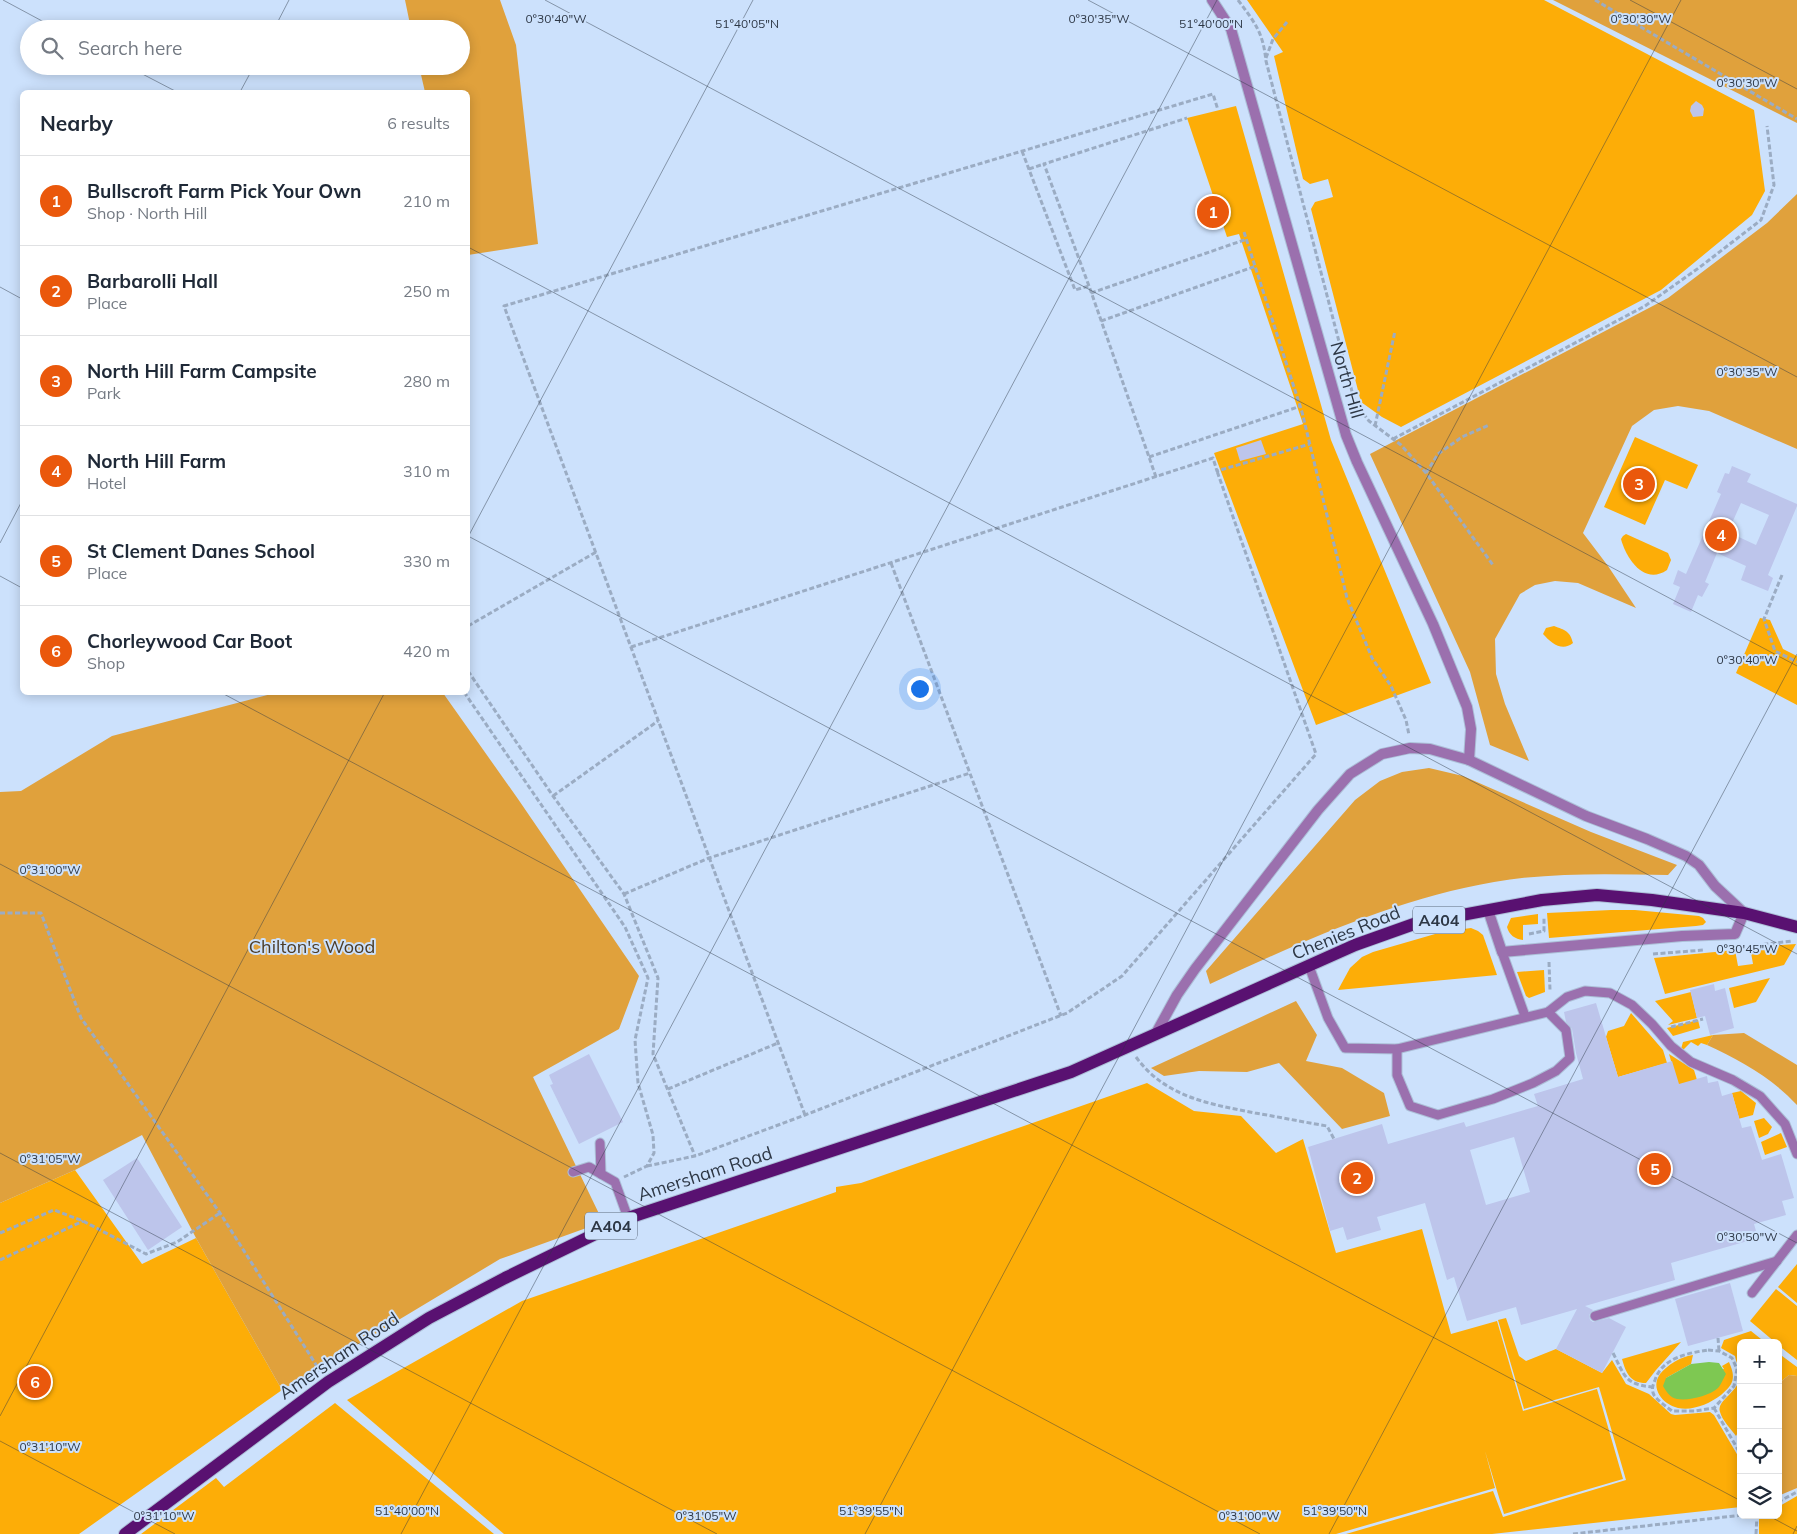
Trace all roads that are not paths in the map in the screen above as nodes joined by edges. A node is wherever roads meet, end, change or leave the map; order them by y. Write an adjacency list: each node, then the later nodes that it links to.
1 (1212, 0): 2 (street, North Hill)
2 (1469, 760): 4 (street); 10 (street)
3 (1488, 910): 4 (main road, Chenies Road / A404); 6 (street); 7 (main road, Chenies Road / A404)
4 (1744, 913): 5 (main road, Chenies Road / A404); 6 (street)
5 (1797, 927)
6 (1502, 952): 9 (lane)
7 (1309, 966): 10 (main road, Chenies Road / A404); 11 (lane)
8 (1548, 1012): 9 (lane); 11 (lane); 13 (lane)
9 (1525, 1016): 11 (lane)
10 (1155, 1035): 16 (main road, Amersham Road / A404)
11 (1397, 1049)
12 (600, 1143): 15 (lane)
13 (1797, 1154)
14 (572, 1172): 15 (lane)
15 (601, 1174): 16 (lane)
16 (628, 1218): 21 (main road, Amersham Road / A404)
17 (1797, 1235): 18 (lane)
18 (1777, 1261): 19 (lane); 20 (lane)
19 (1752, 1293)
20 (1595, 1316)
21 (125, 1534)

